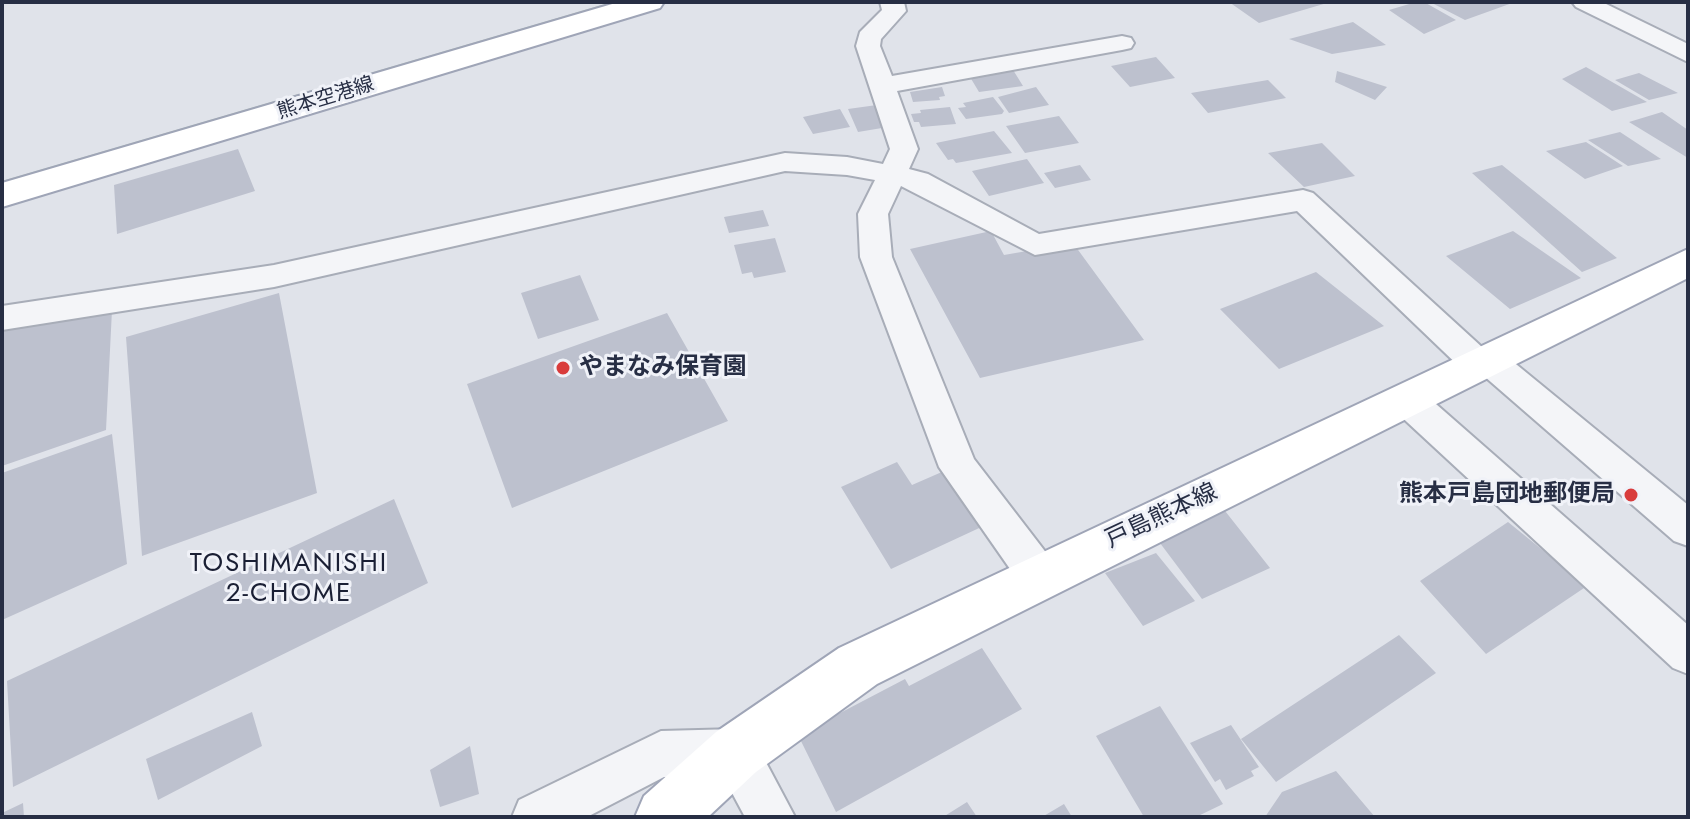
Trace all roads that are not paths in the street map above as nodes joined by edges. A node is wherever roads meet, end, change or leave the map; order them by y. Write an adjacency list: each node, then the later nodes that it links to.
1 (596, 2): 10 (main road, 熊本空港線)
2 (650, 2): 12 (main road, 熊本空港線)
3 (892, 2): 9 (street)
4 (1584, 2): 6 (street)
5 (1636, 7): 6 (street)
6 (1611, 17): 8 (street)
7 (1122, 43): 9 (street)
8 (1688, 54)
9 (882, 86): 11 (street)
10 (2, 172)
11 (894, 174): 14 (street); 15 (street); 18 (street)
12 (2, 195)
13 (1688, 262): 15 (main road, 戸島熊本線)
14 (2, 318)
15 (1483, 362): 16 (main road, 戸島熊本線); 17 (street)
16 (1407, 400): 18 (main road, 戸島熊本線); 19 (street)
17 (1688, 529)
18 (1039, 576): 20 (main road, 戸島熊本線)
19 (1688, 653)
20 (736, 752): 21 (street); 22 (main road, 戸島熊本線); 23 (street)
21 (536, 817)
22 (665, 817)
23 (771, 817)

